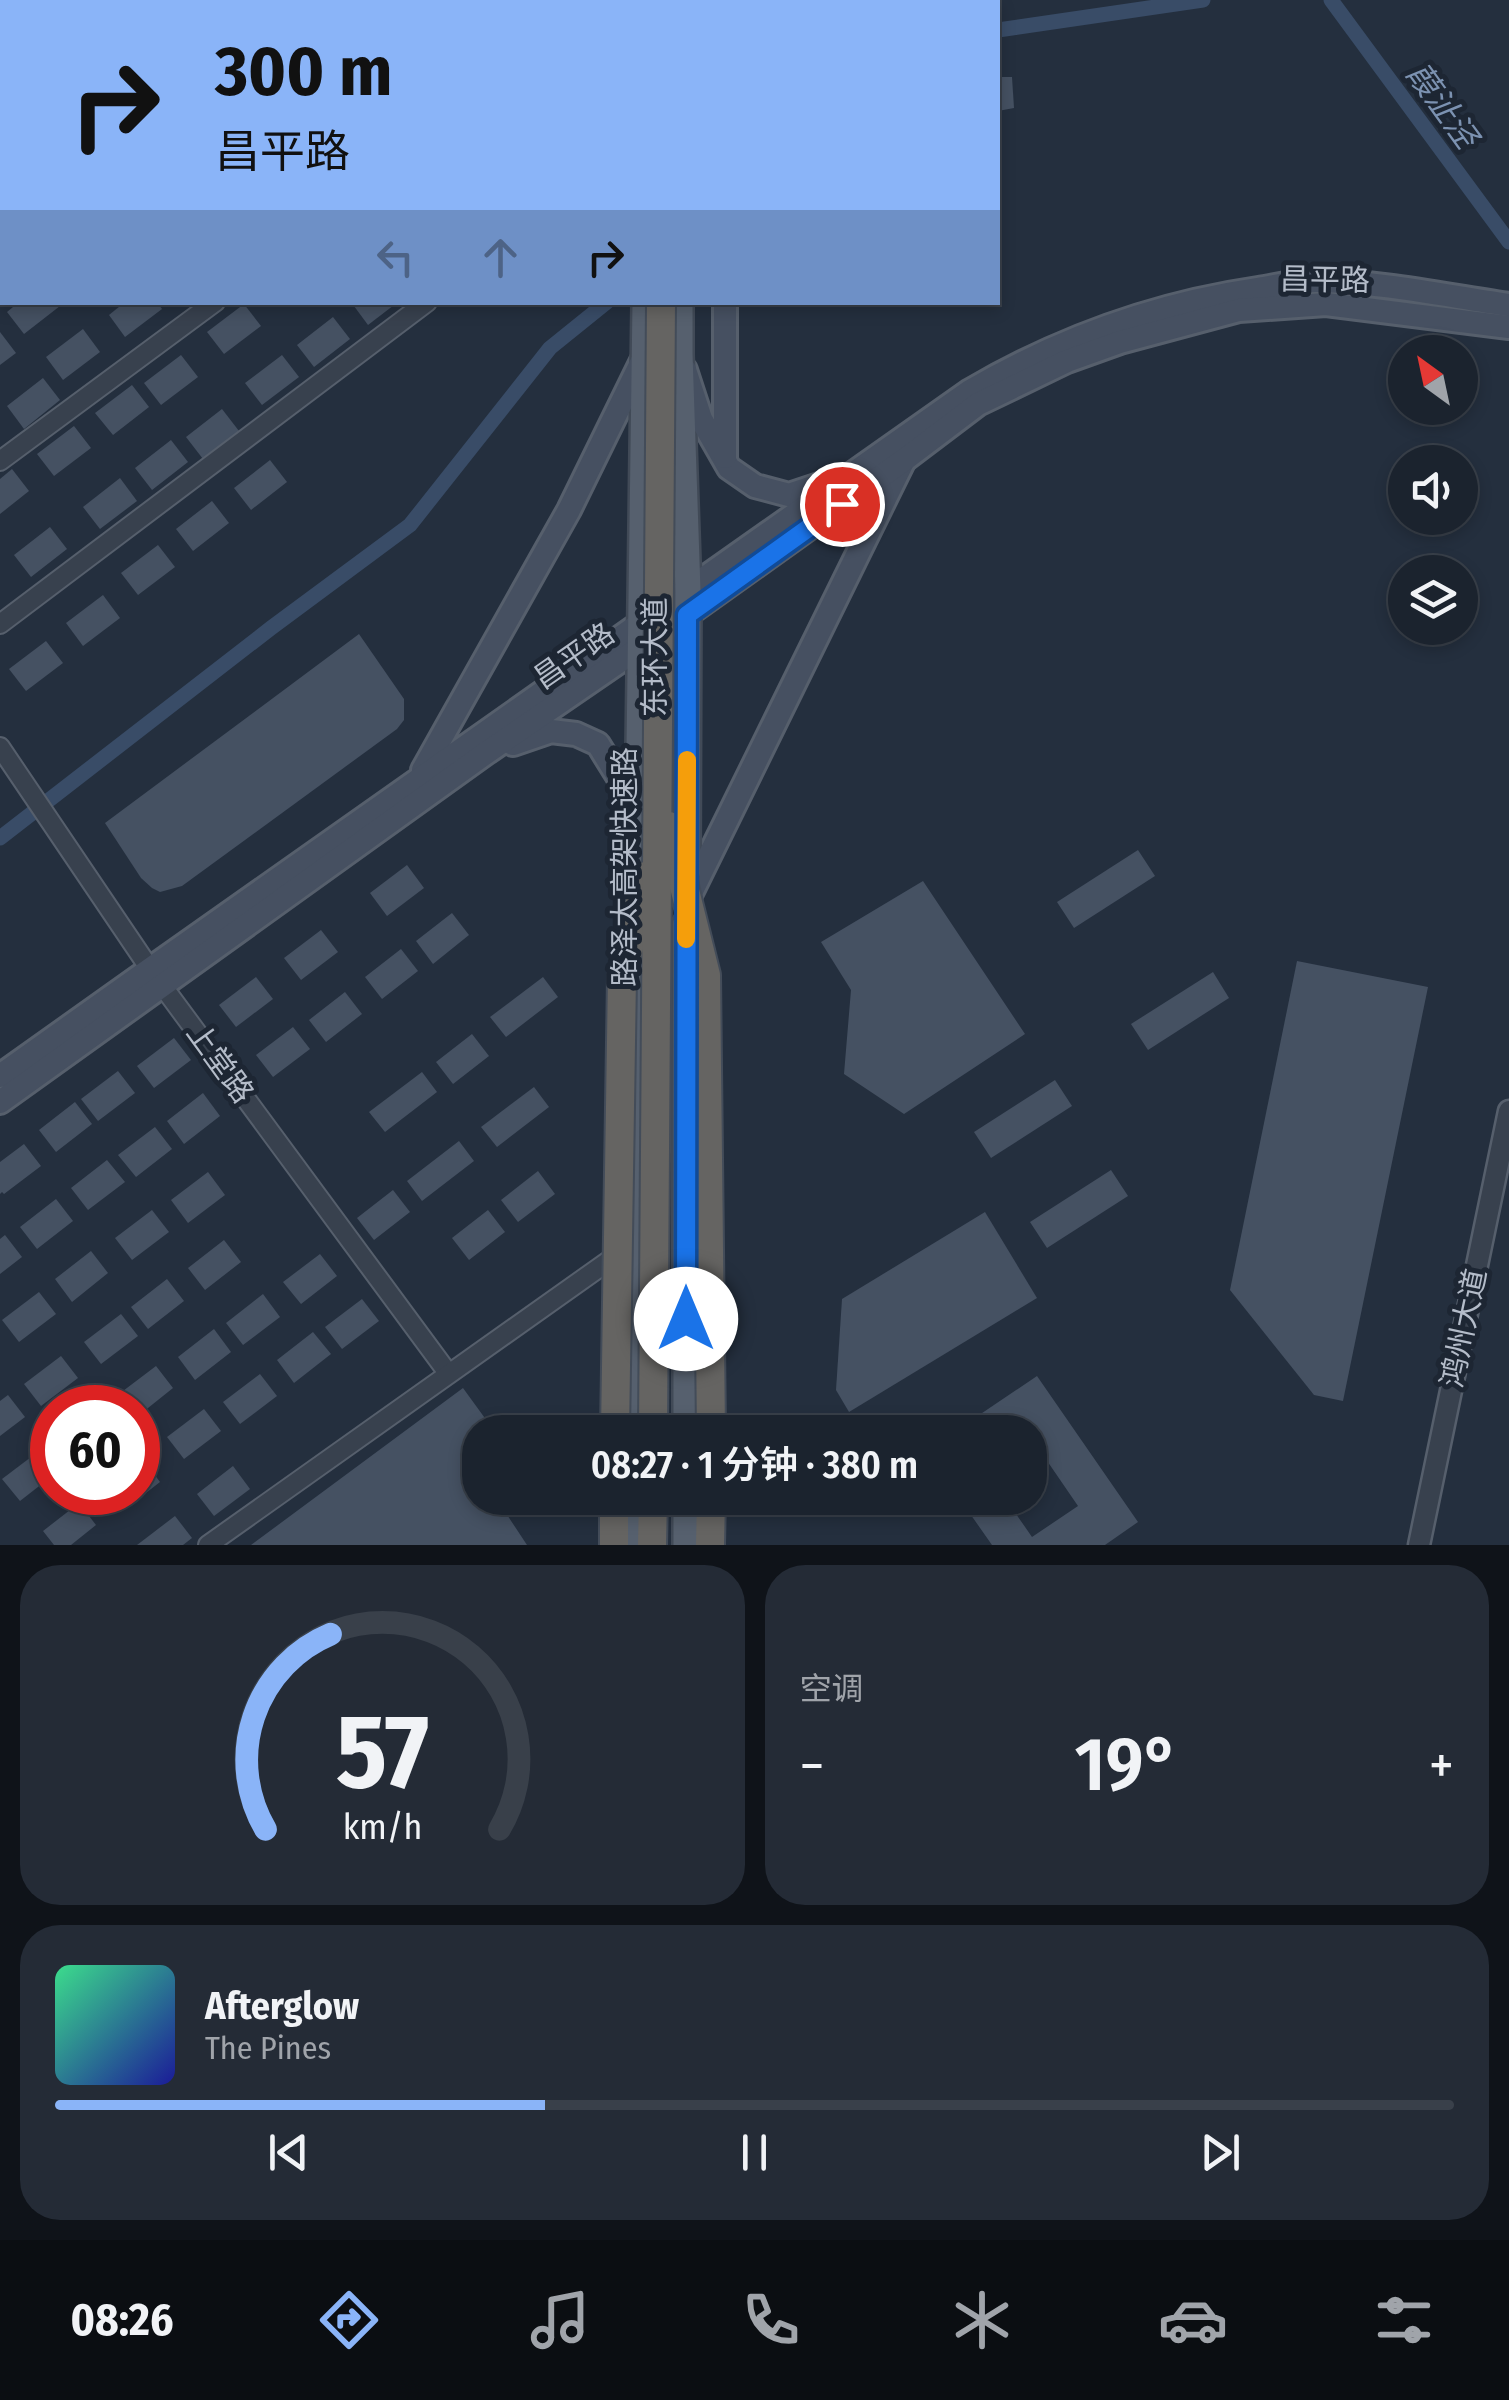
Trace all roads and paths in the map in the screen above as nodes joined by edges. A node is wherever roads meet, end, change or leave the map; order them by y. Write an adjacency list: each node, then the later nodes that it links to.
1 (211, 305): 14 (street)
2 (423, 305): 16 (street)
3 (645, 305): 11 (main road, 东环大道)
4 (661, 305): 21 (highway, 路泽太高架快速路, bridge)
5 (677, 305): 21 (highway, 路泽太高架快速路)
6 (677, 305): 10 (main road, 东环大道)
7 (725, 305): 13 (main road)
8 (1509, 305): 12 (main road, 昌平路)
9 (1509, 327): 12 (main road, 昌平路)
10 (680, 354): 13 (main road); 15 (main road, 东环大道)
11 (642, 359): 17 (main road, 东环大道); 20 (main road)
12 (897, 454): 13 (main road); 15 (main road, 昌平路); 22 (main road)
13 (725, 460)
14 (0, 461)
15 (688, 603): 17 (main road, 昌平路); 22 (main road, 东环大道)
16 (0, 624)
17 (640, 634): 19 (main road, 昌平路); 20 (main road, 昌平路); 23 (main road, 东环大道)
18 (0, 747): 24 (street, 上堂路)
19 (486, 753): 23 (main road); 24 (main road, 昌平路)
20 (420, 776): 24 (main road, 昌平路)
21 (663, 829): 30 (highway, bridge); 32 (highway, 路泽太高架快速路, bridge); 33 (highway, 路泽太高架快速路, bridge); 35 (highway, bridge)
22 (686, 903): 34 (main road, 东环大道)
23 (637, 909): 28 (main road, 东环大道)
24 (156, 977): 25 (main road, 昌平路); 26 (main road, 昌平路); 29 (street, 上堂路)
25 (0, 1076)
26 (0, 1102)
27 (1509, 1111): 49 (street, 鸿州大道)
28 (636, 1241): 29 (street); 31 (main road, 东环大道)
29 (448, 1373): 42 (street)
30 (615, 1415)
31 (634, 1415)
32 (653, 1415)
33 (667, 1415)
34 (686, 1415)
35 (711, 1415)
36 (614, 1515): 43 (highway)
37 (634, 1515): 44 (main road)
38 (653, 1515): 45 (highway)
39 (667, 1515): 46 (highway)
40 (686, 1515): 47 (main road)
41 (711, 1515): 48 (highway)
42 (208, 1545)
43 (614, 1545)
44 (633, 1545)
45 (652, 1545)
46 (667, 1545)
47 (686, 1545)
48 (710, 1545)
49 (1420, 1545)

